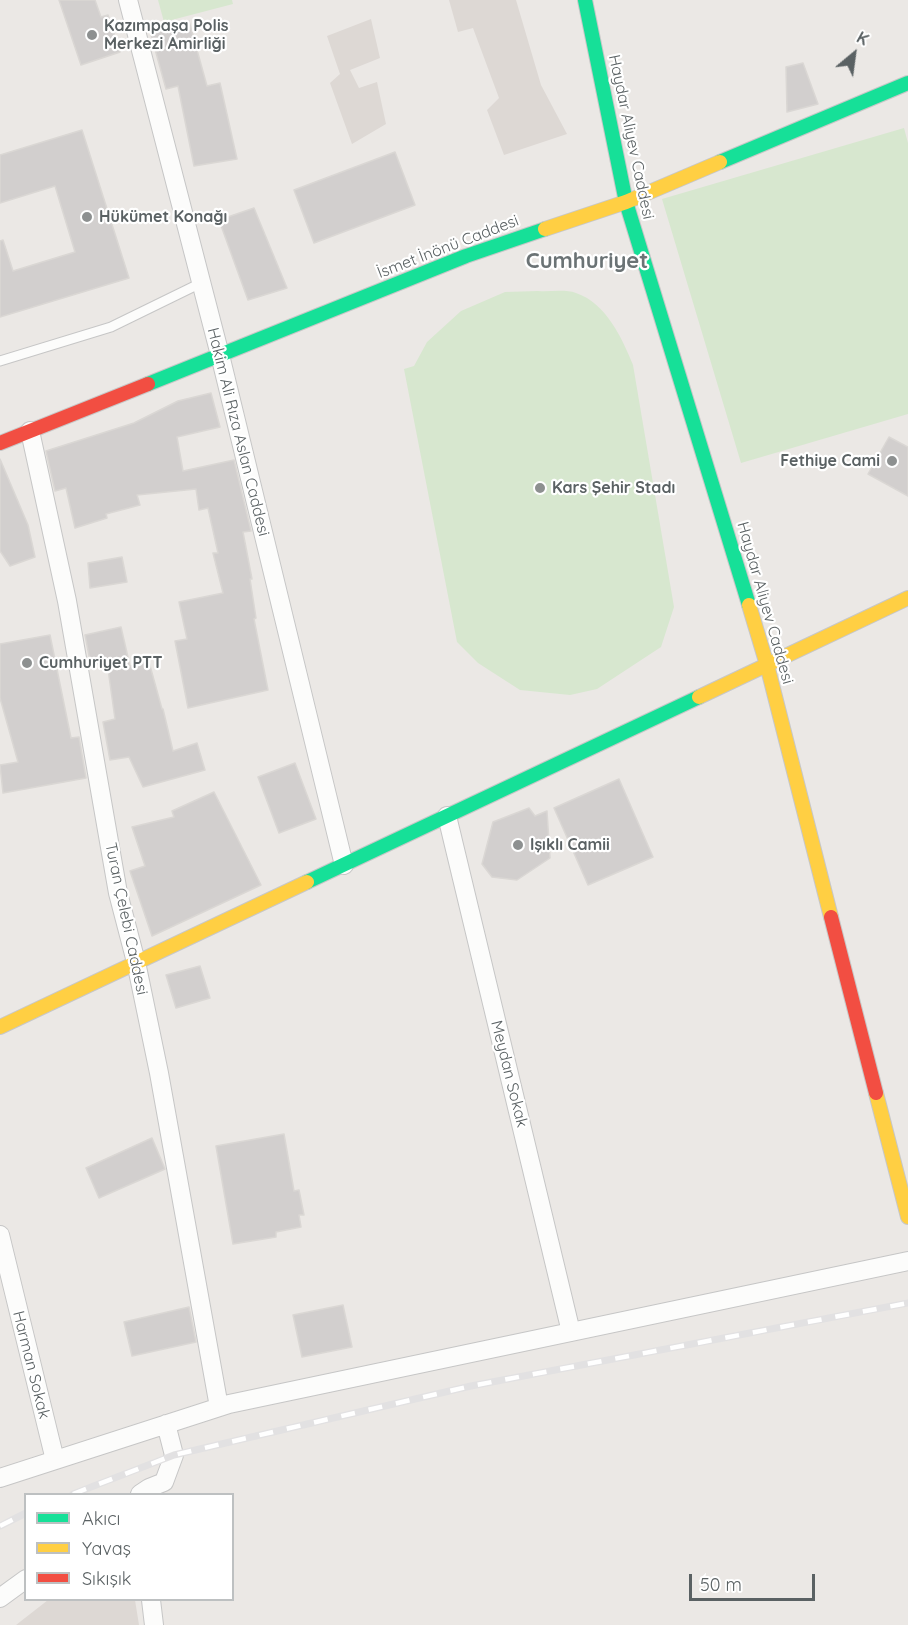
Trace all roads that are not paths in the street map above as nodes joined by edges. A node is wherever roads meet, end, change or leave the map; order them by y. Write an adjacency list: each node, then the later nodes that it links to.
1 (128, 0): 5 (street, Hakim Ali Rıza Aslan Caddesi)
2 (585, 0): 4 (main road, Haydar Aliyev Caddesi)
3 (908, 83): 4 (main road, İsmet İnönü Caddesi)
4 (626, 202): 6 (main road, İsmet İnönü Caddesi); 11 (main road, Haydar Aliyev Caddesi)
5 (201, 283): 6 (street, Hakim Ali Rıza Aslan Caddesi); 7 (lane)
6 (219, 355): 8 (main road, İsmet İnönü Caddesi); 13 (street, Hakim Ali Rıza Aslan Caddesi)
7 (0, 361)
8 (30, 431): 9 (main road, İsmet İnönü Caddesi); 14 (street, Turan Çelebi Caddesi)
9 (0, 443)
10 (907, 602): 11 (main road)
11 (767, 665): 12 (main road); 16 (main road, Haydar Aliyev Caddesi)
12 (447, 816): 13 (main road); 19 (street, Meydan Sokak)
13 (344, 865): 14 (main road)
14 (136, 962): 15 (main road); 20 (street, Turan Çelebi Caddesi)
15 (0, 1027)
16 (908, 1217)
17 (0, 1235): 22 (street, Harman Sokak)
18 (908, 1261): 19 (street)
19 (571, 1332): 20 (street)
20 (219, 1407): 21 (street)
21 (166, 1424): 22 (street); 24 (street)
22 (55, 1460): 23 (street)
23 (0, 1478)
24 (146, 1492)
25 (24, 1580): 26 (street)
26 (0, 1598)
27 (151, 1601): 28 (street)
28 (154, 1625)

